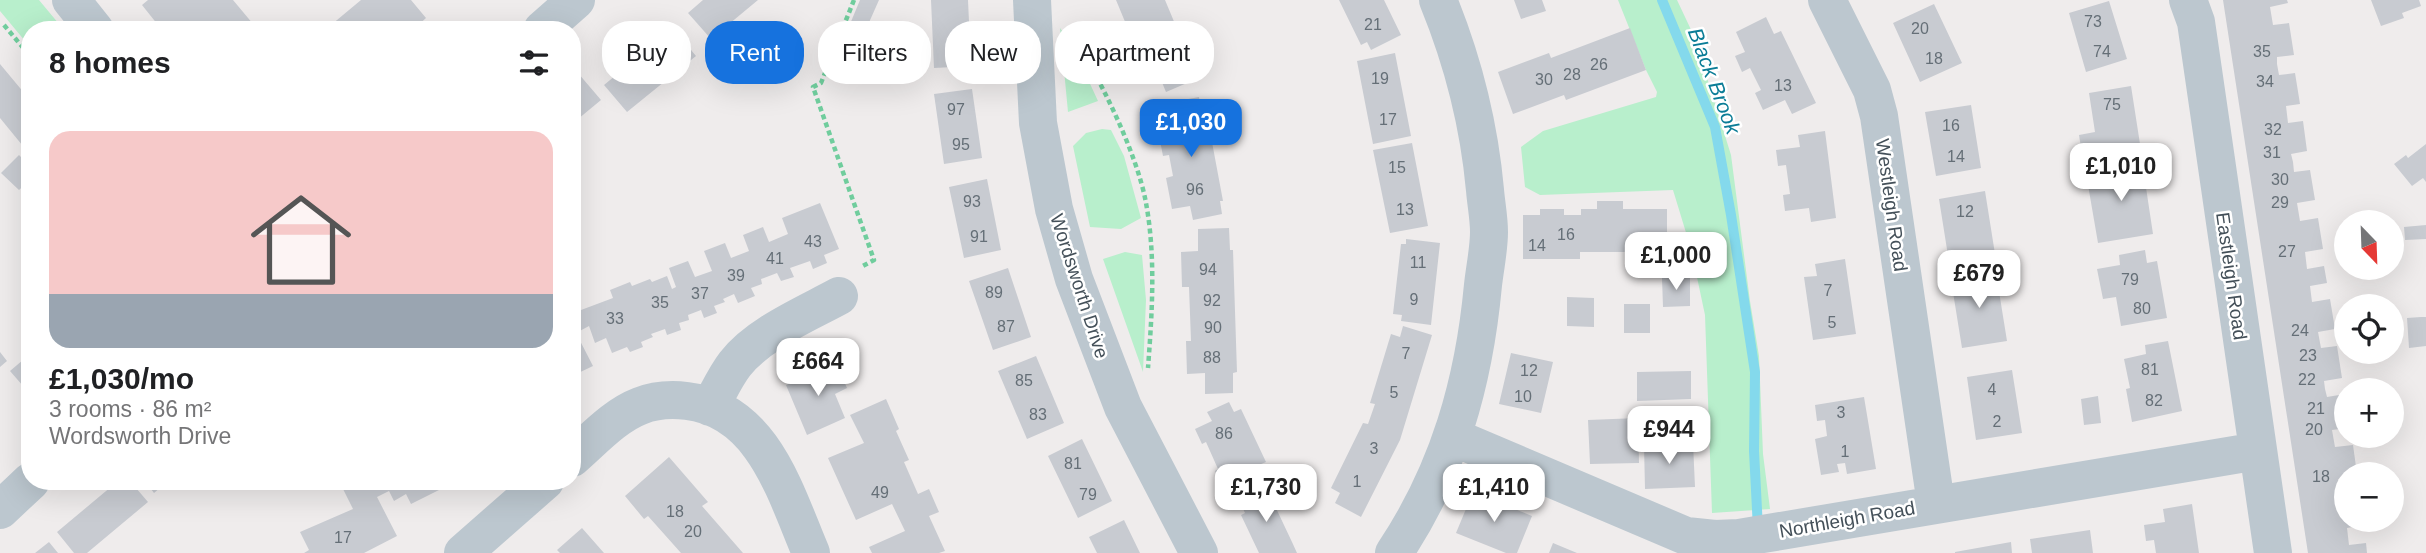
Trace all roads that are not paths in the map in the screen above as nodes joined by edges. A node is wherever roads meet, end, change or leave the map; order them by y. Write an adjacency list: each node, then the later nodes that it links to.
1 (71, 0): 6 (street)
2 (1032, 0): 16 (street, Wordsworth Drive)
3 (1438, 0): 9 (street)
4 (1827, 0): 13 (street, Westleigh Road)
5 (2188, 0): 11 (street, Eastleigh Road)
6 (88, 21)
7 (839, 296): 8 (street)
8 (710, 407): 10 (street); 15 (street)
9 (1454, 437): 13 (street, Northleigh Road); 17 (street)
10 (581, 450)
11 (2258, 451): 13 (street, Northleigh Road); 18 (street, Eastleigh Road)
12 (535, 490): 14 (street)
13 (1936, 504)
14 (463, 553)
15 (811, 553)
16 (1199, 553)
17 (1394, 553)
18 (2273, 553)

